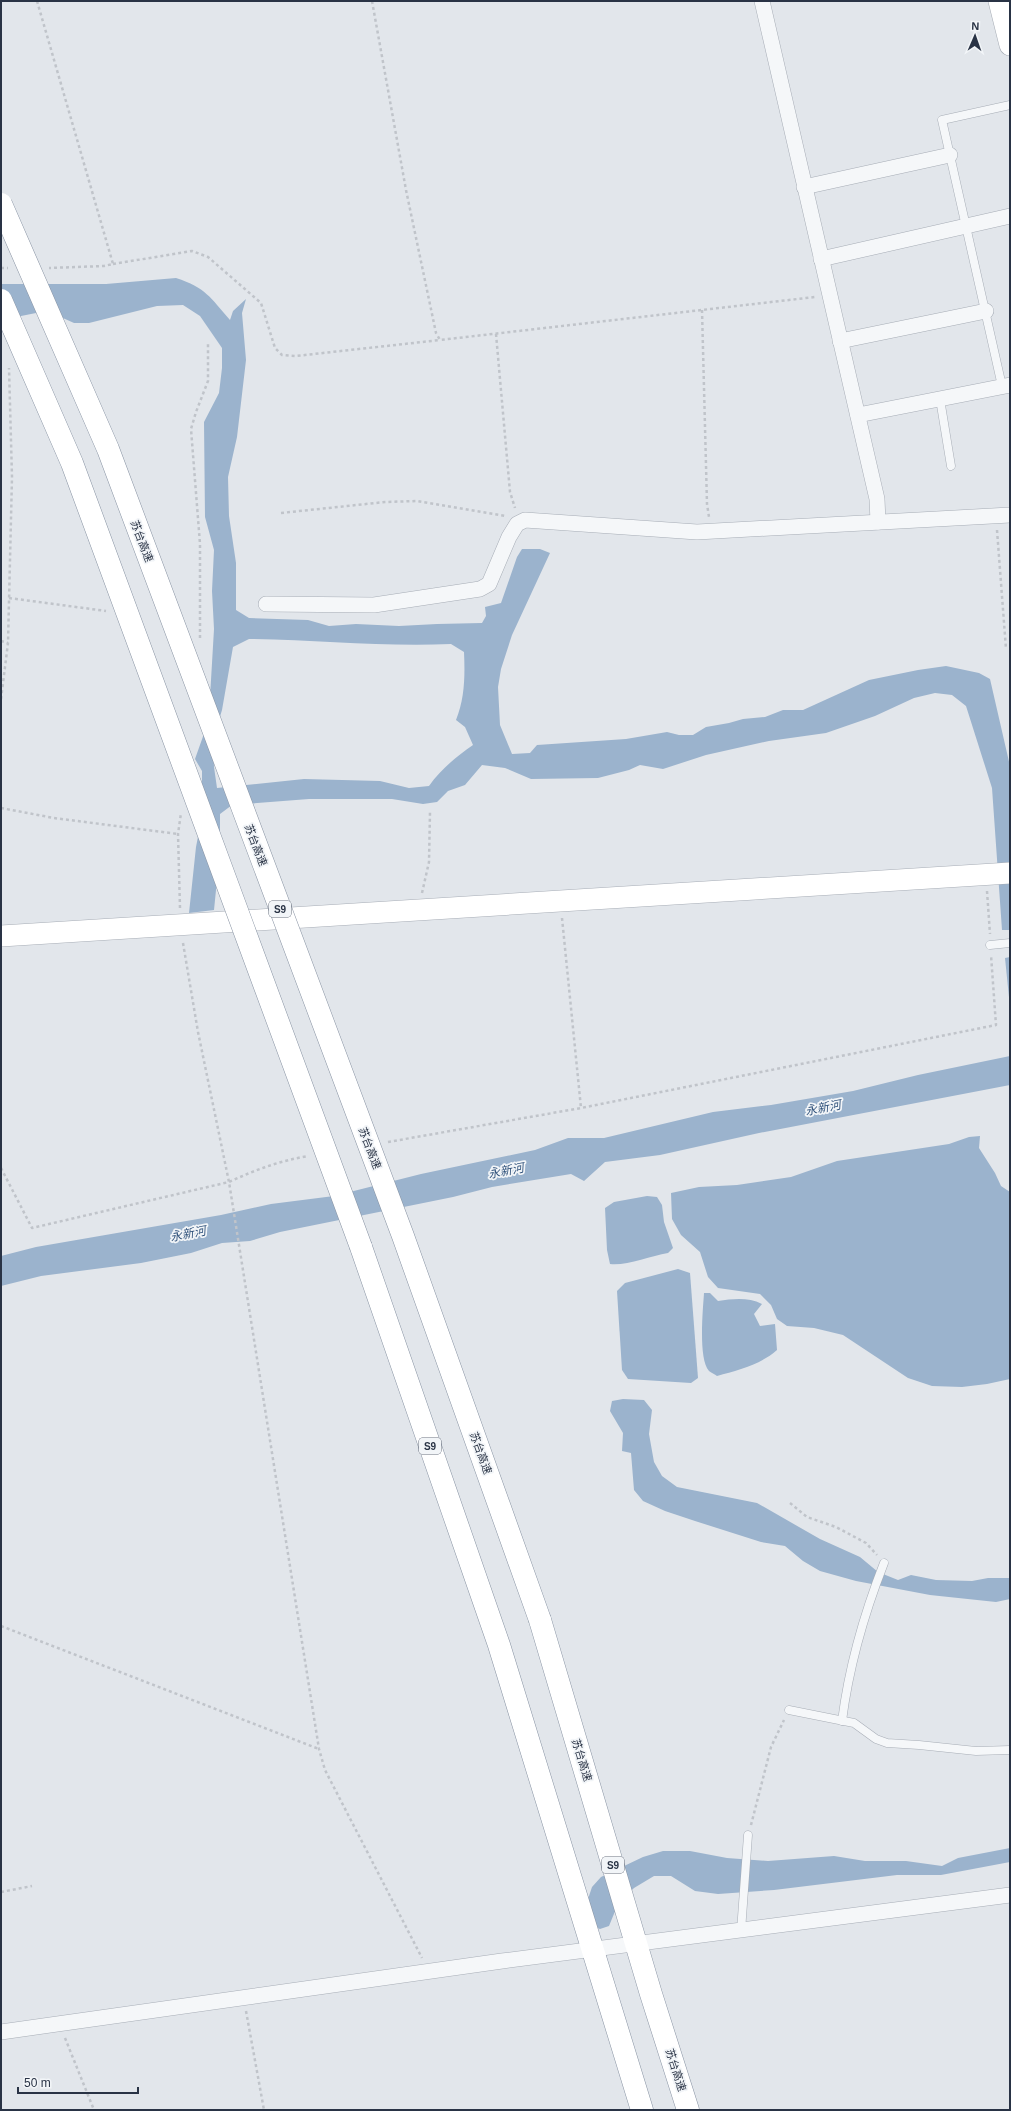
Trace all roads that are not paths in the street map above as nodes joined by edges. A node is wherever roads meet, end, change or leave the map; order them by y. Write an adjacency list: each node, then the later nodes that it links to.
1 (762, 1): 6 (street)
2 (999, 1): 3 (street)
3 (1010, 45)
4 (1010, 105): 5 (lane)
5 (950, 155): 6 (street); 9 (lane)
6 (804, 187): 10 (street)
7 (1, 204): 36 (highway, 苏台高速 / S9, bridge)
8 (1010, 216): 9 (street)
9 (966, 226): 10 (street); 12 (lane)
10 (821, 258): 13 (street)
11 (1, 300): 33 (highway, S9, bridge)
12 (986, 311): 13 (street); 14 (lane)
13 (840, 341): 16 (street)
14 (1006, 385): 15 (street)
15 (940, 399): 16 (street); 17 (lane)
16 (858, 415): 19 (street)
17 (951, 466)
18 (1003, 515): 19 (street)
19 (878, 522): 20 (street)
20 (266, 604)
21 (997, 874): 22 (street)
22 (1, 936)
23 (1007, 943): 24 (lane)
24 (990, 945)
25 (884, 1563): 27 (lane)
26 (789, 1710): 27 (lane)
27 (842, 1720): 28 (lane)
28 (1010, 1750)
29 (748, 1835): 31 (lane)
30 (1010, 1895): 31 (street)
31 (741, 1931): 32 (street)
32 (1, 2032)
33 (635, 2084): 34 (highway); 35 (highway, S9)
34 (637, 2110)
35 (642, 2110)
36 (688, 2110)

